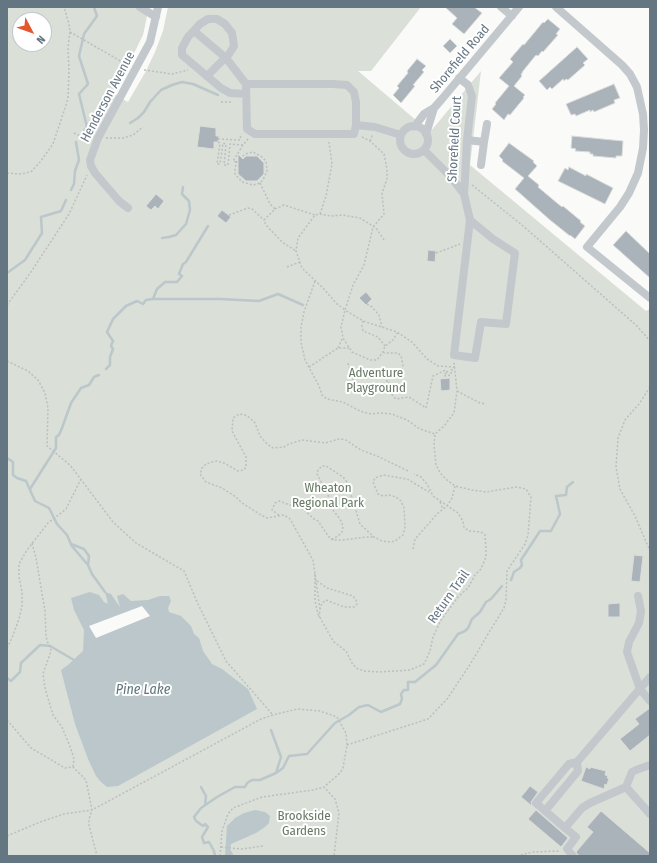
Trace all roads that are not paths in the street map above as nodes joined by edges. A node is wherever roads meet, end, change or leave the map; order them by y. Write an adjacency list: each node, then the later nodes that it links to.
1 (140, 7): 7 (street)
2 (158, 7): 7 (street, Henderson Avenue)
3 (501, 7): 6 (street)
4 (519, 7): 6 (street, Shorefield Road)
5 (556, 7): 15 (street)
6 (512, 16): 11 (street, Shorefield Road)
7 (156, 17): 26 (street, Henderson Avenue)
8 (194, 31): 9 (street); 9 (street); 10 (street)
9 (226, 58): 10 (street); 12 (street)
10 (208, 76): 13 (street)
11 (460, 78): 14 (street, Shorefield Road); 21 (street, Shorefield Court)
12 (246, 84): 13 (street); 17 (street)
13 (246, 94): 17 (street)
14 (434, 108): 18 (street, Shorefield Road); 19 (street, Shorefield Road)
15 (646, 113): 28 (street)
16 (487, 124): 22 (street)
17 (356, 125): 20 (street)
18 (415, 126): 19 (street); 20 (street, Shorefield Road)
19 (426, 134): 23 (street, Shorefield Road)
20 (401, 136): 23 (street)
21 (467, 140): 22 (street); 25 (street, Shorefield Court)
22 (484, 142): 24 (street)
23 (424, 150): 25 (street, Shorefield Court)
24 (481, 165)
25 (464, 194): 27 (street)
26 (128, 208)
27 (470, 220): 27 (street)
28 (650, 298)
29 (638, 596): 31 (street)
30 (650, 677): 31 (street)
31 (640, 689): 32 (street); 36 (street)
32 (650, 701)
33 (650, 766): 34 (street)
34 (626, 787): 35 (street); 36 (street)
35 (650, 814)
36 (566, 828): 37 (street)
37 (573, 856)

